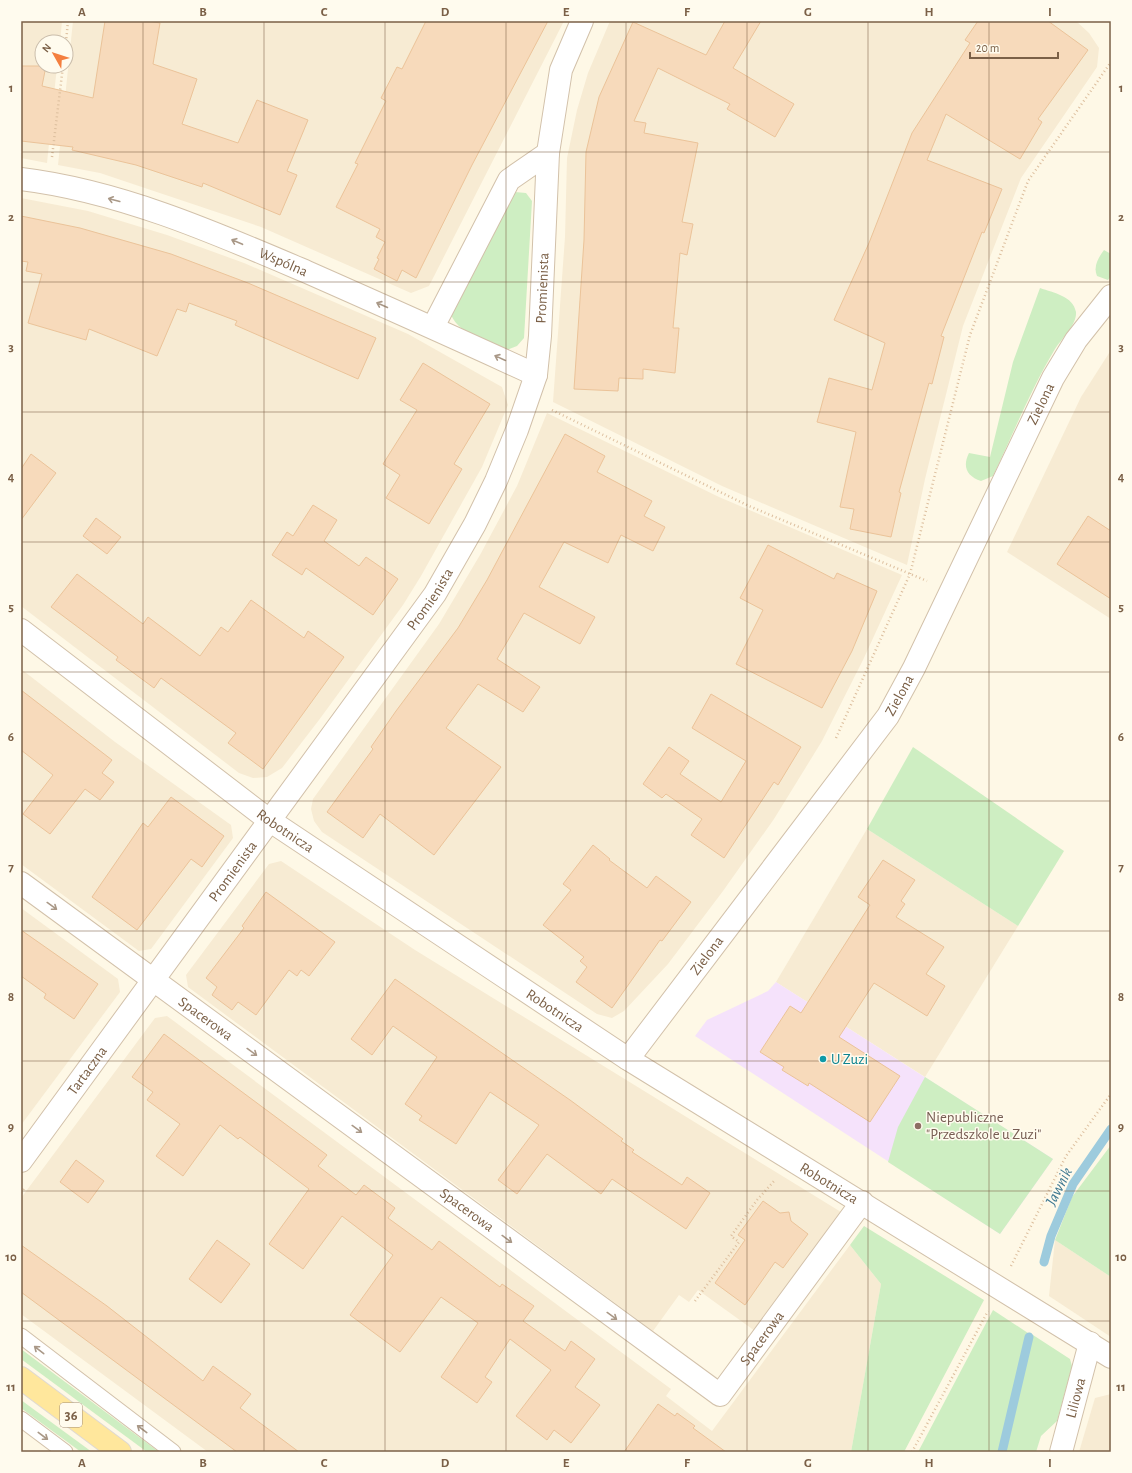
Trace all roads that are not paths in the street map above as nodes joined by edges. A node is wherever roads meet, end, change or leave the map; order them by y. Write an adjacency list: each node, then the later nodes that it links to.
1 (582, 21): 2 (street, Promienista)
2 (548, 153): 5 (street); 6 (street, Promienista)
3 (21, 179): 5 (street, Wspólna, one-way to 3)
4 (1111, 296): 11 (street, Zielona)
5 (433, 327): 6 (street, Wspólna, one-way to 5)
6 (536, 375): 8 (street, Promienista)
7 (21, 630): 8 (street, Robotnicza)
8 (269, 820): 10 (street, Promienista); 11 (street, Robotnicza)
9 (21, 883): 10 (street, Spacerowa, one-way to 10)
10 (153, 979): 12 (street, Tartaczna); 13 (street, Spacerowa, one-way to 13)
11 (628, 1059): 13 (street, Robotnicza)
12 (21, 1161)
13 (862, 1202): 15 (street, Robotnicza)
14 (21, 1336): 21 (lane, one-way to 14)
15 (1090, 1343): 16 (street, Robotnicza); 22 (street, Liliowa)
16 (1111, 1357)
17 (21, 1378): 20 (main road, 36)
18 (21, 1419): 19 (lane, one-way to 19)
19 (65, 1452)
20 (120, 1452)
21 (173, 1452)
22 (1061, 1452)

